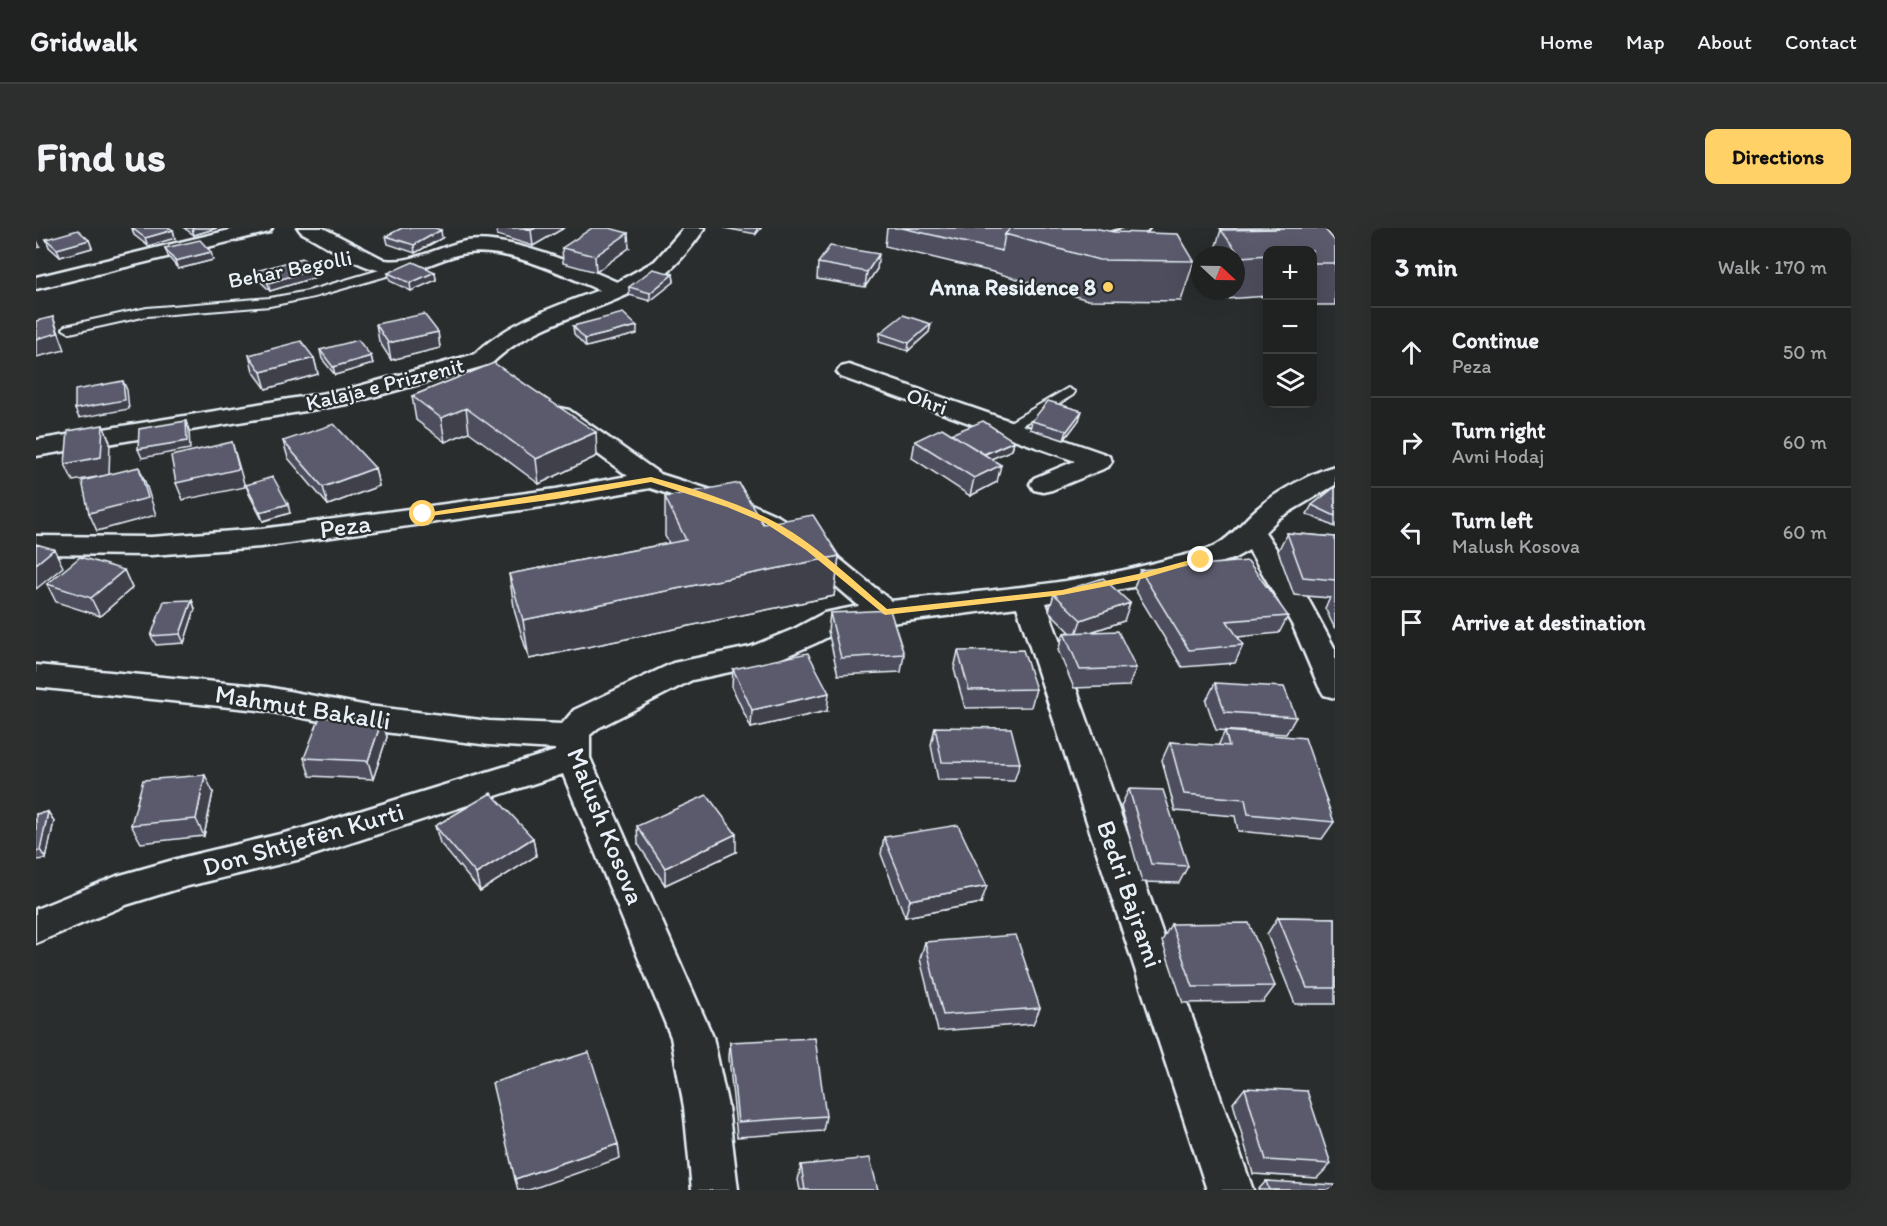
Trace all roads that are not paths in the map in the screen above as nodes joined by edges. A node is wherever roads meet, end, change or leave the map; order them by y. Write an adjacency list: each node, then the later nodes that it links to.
1 (262, 228): 7 (street)
2 (308, 228): 6 (street)
3 (695, 228): 8 (street, Kalaja e Prizrenit)
4 (1139, 228): 5 (street)
5 (1101, 242)
6 (400, 268): 8 (street, Behar Begolli); 9 (lane, Behar Begolli)
7 (36, 283)
8 (617, 290): 10 (street, Kalaja e Prizrenit)
9 (70, 329)
10 (483, 359): 12 (street); 16 (street, Kalaja e Prizrenit)
11 (849, 372): 15 (street, Ohri)
12 (505, 375)
13 (1068, 392): 15 (lane)
14 (543, 403): 18 (street)
15 (1005, 429): 19 (street, Ohri)
16 (36, 448)
17 (1335, 474): 20 (street, Malush Kosova)
18 (651, 480): 21 (street, Peza); 23 (street)
19 (1043, 484)
20 (1251, 532): 22 (street, Malush Kosova); 25 (street)
21 (36, 544)
22 (1029, 598): 23 (street, Malush Kosova); 29 (street, Bedri Bajrami)
23 (885, 612): 26 (street, Malush Kosova)
24 (36, 676): 26 (street, Mahmut Bakalli)
25 (1335, 687)
26 (572, 747): 27 (street, Don Shtjefën Kurti); 28 (street, Malush Kosova)
27 (36, 926)
28 (715, 1190)
29 (1230, 1190)

